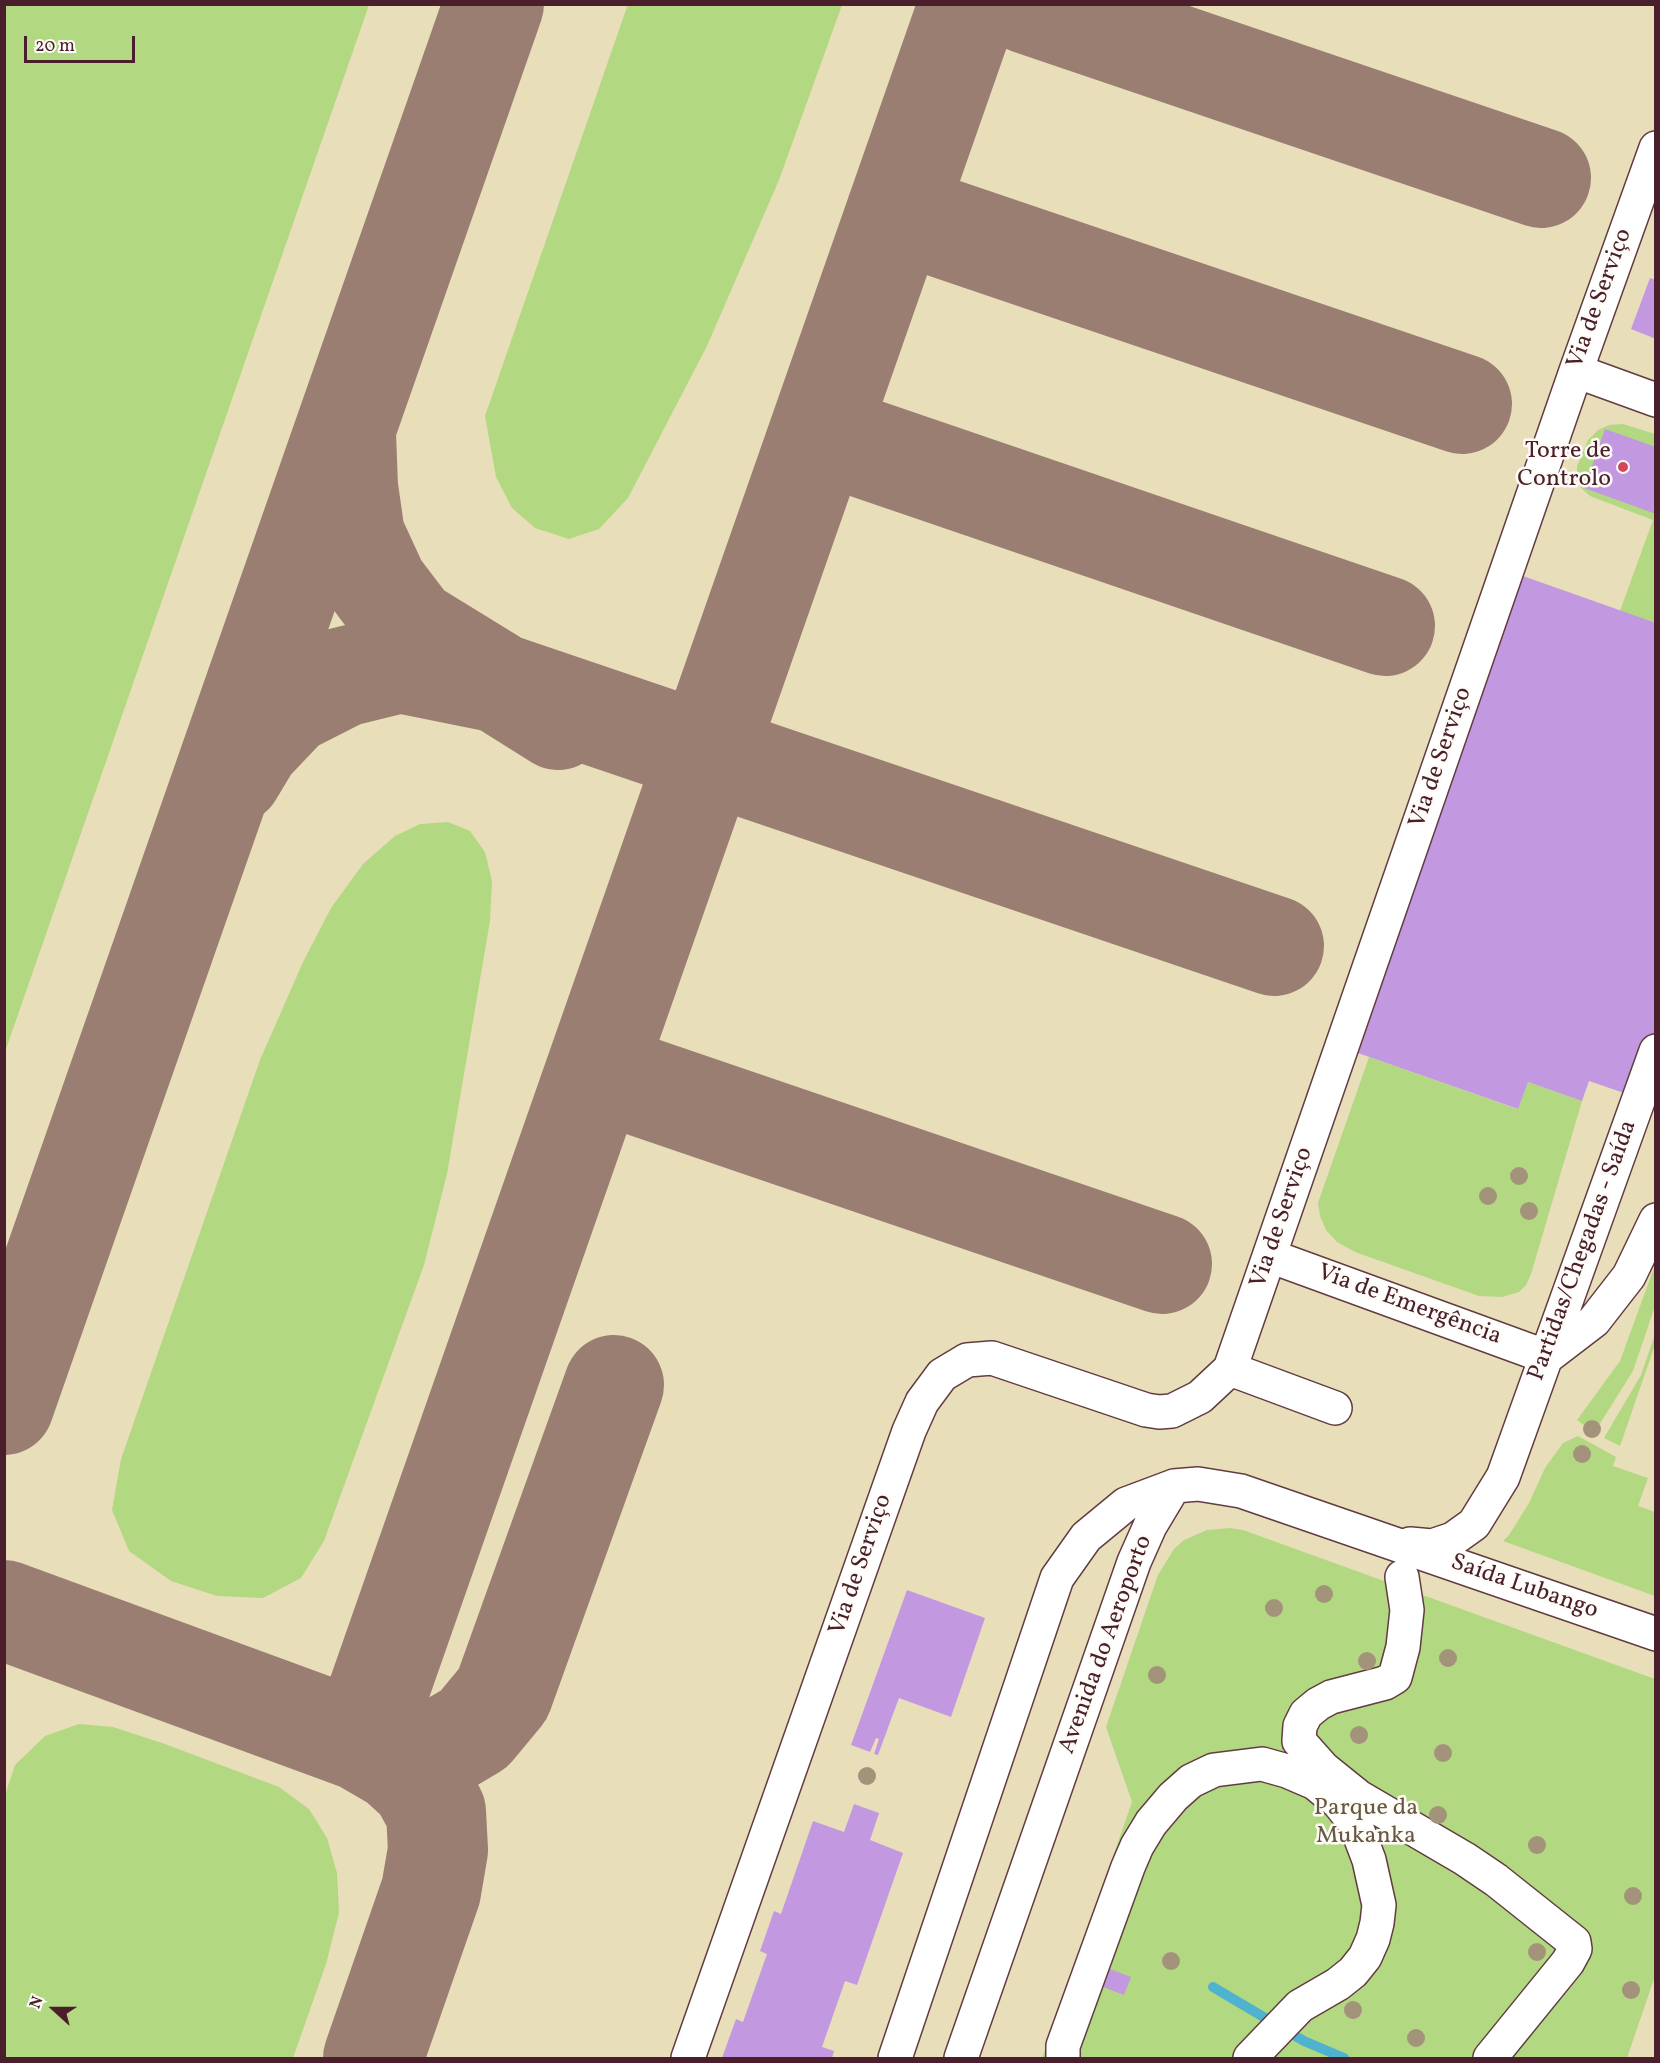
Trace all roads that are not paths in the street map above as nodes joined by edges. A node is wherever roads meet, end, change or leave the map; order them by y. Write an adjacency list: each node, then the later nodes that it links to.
1 (1656, 148): 2 (street, Via de Serviço)
2 (1576, 371): 3 (street); 6 (street, Via de Serviço)
3 (1656, 400)
4 (1656, 1051): 7 (street, Partidas/Chegadas - Saída)
5 (1656, 1220): 7 (street)
6 (1270, 1256): 7 (street, Via de Emergência); 8 (street, Via de Serviço)
7 (1547, 1357): 10 (street, Partidas/Chegadas - Saída)
8 (1230, 1369): 9 (street); 16 (street, Via de Serviço)
9 (1335, 1408)
10 (1525, 1417): 12 (street, Saída Lubango)
11 (1174, 1486): 12 (street, Saída Lubango); 17 (street, Avenida do Aeroporto); 18 (street, Avenida do Aeroporto)
12 (1393, 1542): 14 (street, Saída Lubango)
13 (1402, 1577): 20 (street)
14 (1656, 1634)
15 (1272, 2043): 19 (street)
16 (688, 2058)
17 (895, 2058)
18 (961, 2058)
19 (1063, 2058)
20 (1490, 2058)

